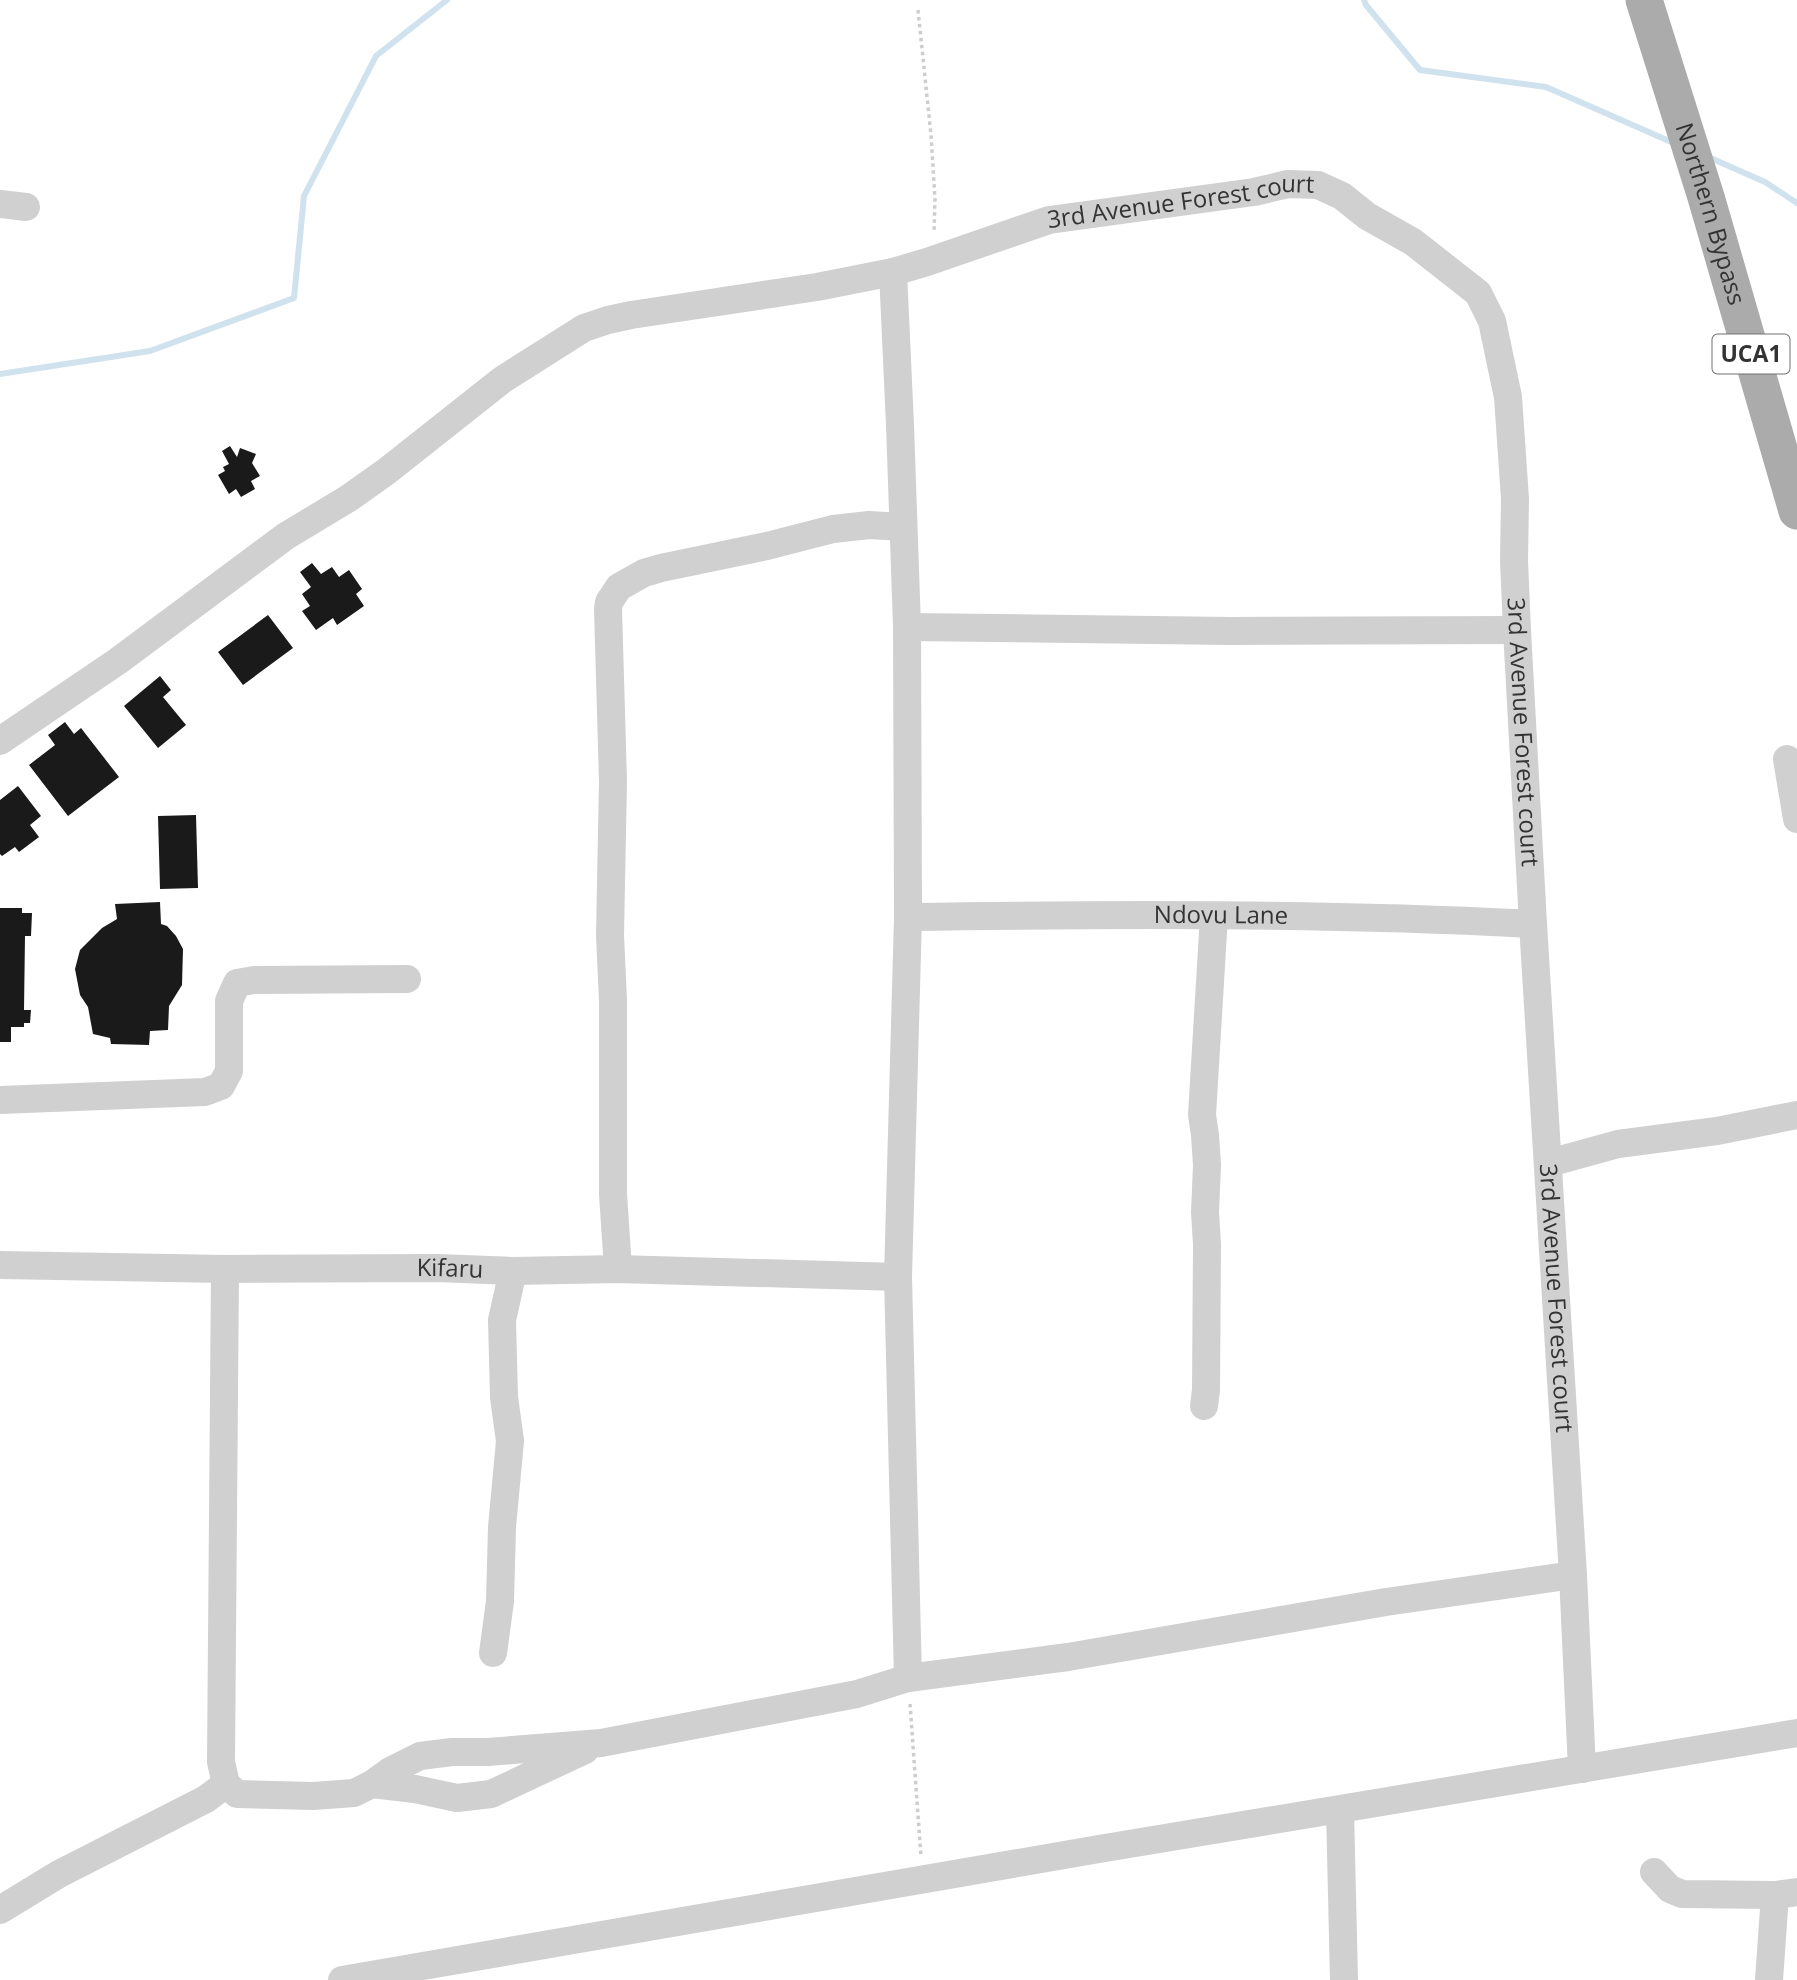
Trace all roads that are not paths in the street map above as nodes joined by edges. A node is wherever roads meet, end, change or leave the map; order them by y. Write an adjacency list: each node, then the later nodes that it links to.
1 (1644, 0): 3 (main road, Northern Bypass / UCA1)
2 (893, 272): 4 (street); 6 (street, 3rd Avenue Forest court); 7 (street, 3rd Avenue Forest court)
3 (1797, 511)
4 (904, 527): 5 (street); 19 (street)
5 (907, 627): 6 (street); 11 (street)
6 (1517, 630): 12 (street, 3rd Avenue Forest court)
7 (0, 741)
8 (1787, 759): 9 (street)
9 (1797, 819)
10 (1214, 916): 11 (street, Ndovu Lane); 12 (street, Ndovu Lane); 22 (street)
11 (908, 917): 21 (street)
12 (1533, 924): 16 (street, 3rd Avenue Forest court)
13 (407, 979): 14 (street)
14 (0, 1100)
15 (1797, 1115): 16 (street)
16 (1549, 1163): 23 (street, 3rd Avenue Forest court)
17 (0, 1265): 18 (street, Kifaru)
18 (225, 1269): 20 (street, Kifaru); 29 (street)
19 (618, 1269): 20 (street, Kifaru); 21 (street, Kifaru)
20 (513, 1271): 24 (street)
21 (898, 1277): 25 (street)
22 (1204, 1406)
23 (1573, 1575): 25 (street); 28 (street, 3rd Avenue Forest court)
24 (493, 1653)
25 (908, 1678): 27 (street)
26 (1797, 1733): 28 (street)
27 (601, 1743): 30 (street); 30 (street)
28 (1582, 1769): 31 (street)
29 (226, 1784): 30 (street); 34 (street)
30 (372, 1784)
31 (1340, 1810): 35 (street); 36 (street)
32 (1654, 1872): 33 (street)
33 (1786, 1894): 37 (street)
34 (0, 1910)
35 (342, 1980)
36 (1344, 1980)
37 (1769, 1980)

